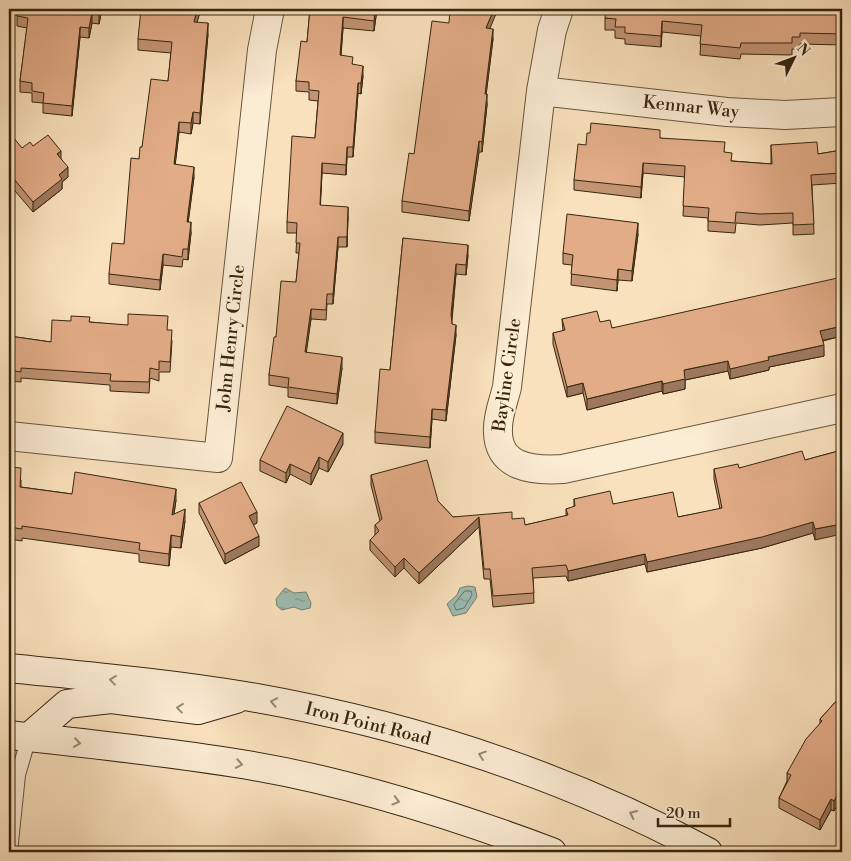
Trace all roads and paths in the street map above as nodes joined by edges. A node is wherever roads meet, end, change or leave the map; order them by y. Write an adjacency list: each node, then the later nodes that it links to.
1 (270, 9): 6 (street, John Henry Circle)
2 (559, 9): 3 (street, Bayline Circle)
3 (541, 91): 4 (street, Kennar Way); 5 (street, Bayline Circle)
4 (842, 112)
5 (842, 408)
6 (9, 436)
7 (9, 668): 8 (street, Iron Point Road, one-way to 7)
8 (244, 696): 9 (street, one-way to 9); 12 (street, Iron Point Road, one-way to 8)
9 (19, 736): 10 (lane); 11 (street, one-way to 11)
10 (10, 852)
11 (552, 852)
12 (708, 852)

